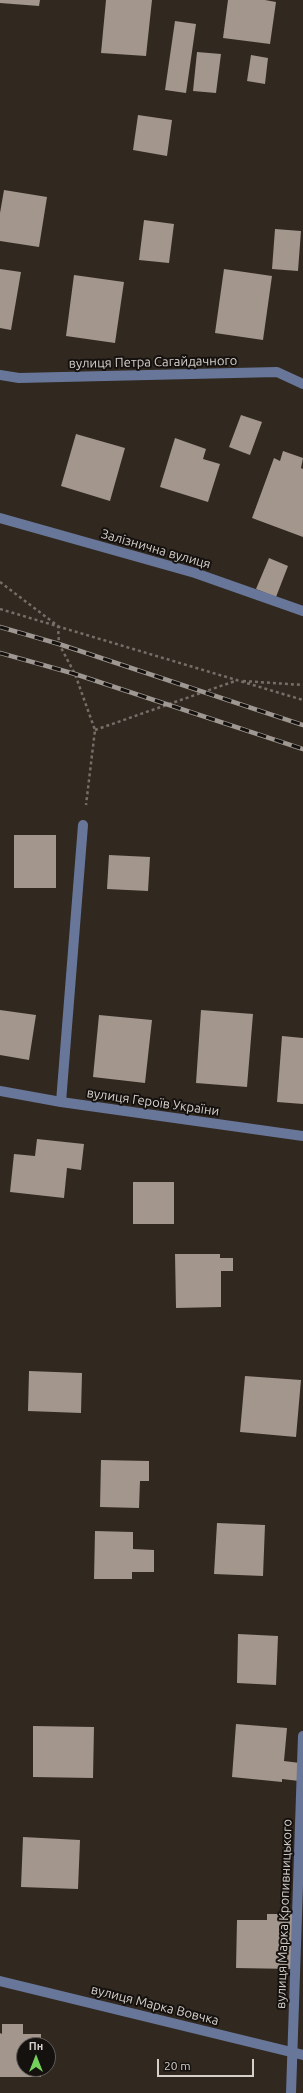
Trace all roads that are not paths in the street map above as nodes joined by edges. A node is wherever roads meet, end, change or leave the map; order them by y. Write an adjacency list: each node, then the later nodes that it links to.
1 (0, 376): 2 (street, вулиця Петра Сагайдачного)
2 (303, 384)
3 (0, 518): 4 (street, Залізнична вулиця)
4 (303, 611)
5 (83, 825): 7 (street)
6 (0, 1091): 7 (street, вулиця Героїв України)
7 (61, 1102): 8 (street, вулиця Героїв України)
8 (303, 1136)
9 (303, 1736): 11 (street, вулиця Марка Кропивницького)
10 (0, 1981): 11 (street, вулиця Марка Вовчка)
11 (292, 2052): 12 (street, вулиця Марка Вовчка); 13 (street, вулиця Марка Кропивницького)
12 (303, 2055)
13 (291, 2093)

